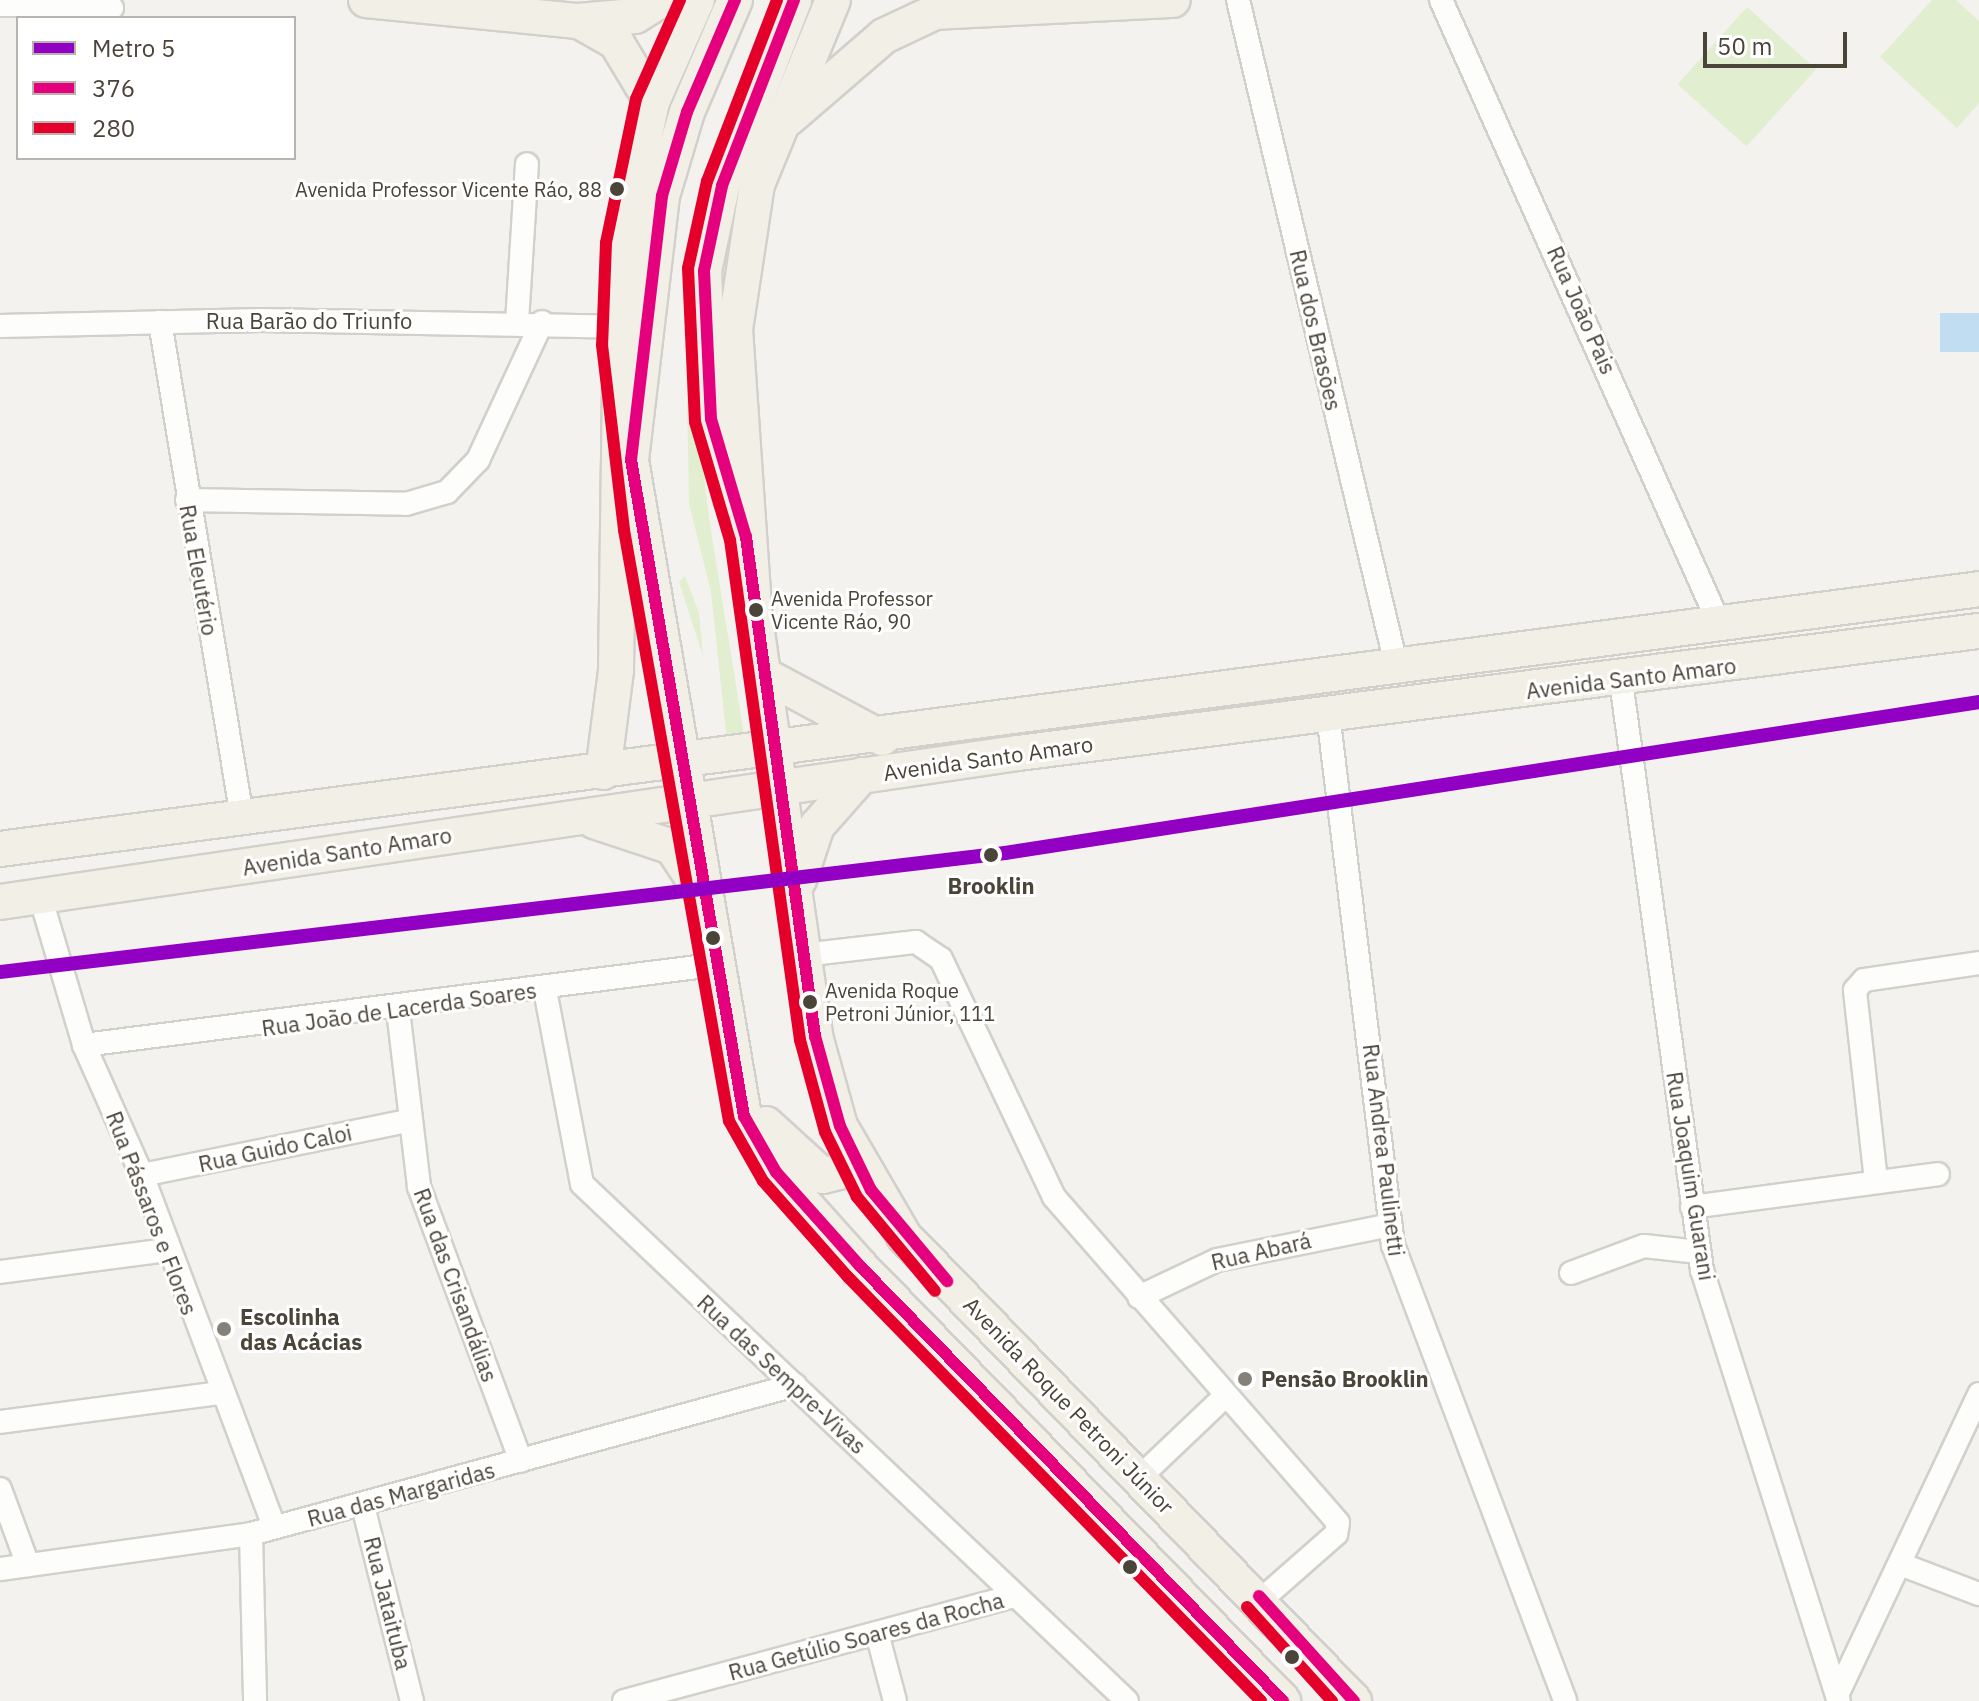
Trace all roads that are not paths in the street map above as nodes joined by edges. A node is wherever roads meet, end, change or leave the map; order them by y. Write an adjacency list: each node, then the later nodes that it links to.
1 (366, 0): 13 (main road)
2 (661, 0): 13 (main road)
3 (697, 0): 15 (main road)
4 (735, 0): 23 (main road)
5 (794, 0): 26 (main road)
6 (833, 0): 14 (main road)
7 (852, 0): 14 (main road)
8 (1173, 0): 16 (main road)
9 (1238, 0): 31 (street, Rua dos Brasões)
10 (1441, 0): 28 (street, Rua João Pais)
11 (0, 5): 12 (street)
12 (112, 8)
13 (578, 21): 15 (main road)
14 (813, 48): 16 (main road)
15 (652, 102): 22 (main road)
16 (782, 124): 26 (main road)
17 (527, 164): 19 (street)
18 (160, 322): 19 (street, Rua Barão do Triunfo); 21 (street, Rua Barão do Triunfo); 24 (street, Rua Eleutério)
19 (517, 322): 20 (street, Rua Barão do Triunfo)
20 (542, 322): 22 (street, Rua Barão do Triunfo); 24 (street)
21 (0, 326)
22 (618, 335): 23 (main road); 29 (main road)
23 (631, 460): 25 (main road)
24 (187, 500): 43 (street, Rua Eleutério)
25 (640, 527): 29 (main road); 37 (main road)
26 (746, 537): 32 (main road, Avenida Roque Petroni Júnior)
27 (1979, 589): 28 (main road, Avenida Santo Amaro)
28 (1718, 621): 31 (main road, Avenida Santo Amaro)
29 (617, 629): 38 (main road)
30 (1979, 631): 33 (main road, Avenida Santo Amaro)
31 (1395, 660): 35 (main road, Avenida Santo Amaro)
32 (764, 675): 35 (main road); 36 (main road, Avenida Roque Petroni Júnior)
33 (1621, 681): 34 (main road, Avenida Santo Amaro); 61 (street, Rua Joaquim Guarani)
34 (1328, 714): 39 (main road, Avenida Santo Amaro); 62 (street, Rua Andrea Paulinetti)
35 (883, 738): 36 (main road, Avenida Santo Amaro)
36 (775, 750): 37 (main road, Avenida Santo Amaro); 40 (main road, Avenida Roque Petroni Júnior)
37 (683, 761): 38 (main road, Avenida Santo Amaro); 41 (main road)
38 (603, 772): 43 (main road, Avenida Santo Amaro)
39 (862, 775): 40 (main road, Avenida Santo Amaro); 45 (main road)
40 (781, 787): 41 (main road, Avenida Santo Amaro); 45 (main road, Avenida Roque Petroni Júnior)
41 (691, 802): 42 (main road, Avenida Santo Amaro); 47 (main road)
42 (575, 816): 46 (main road, Avenida Santo Amaro); 47 (main road)
43 (242, 817): 44 (main road, Avenida Santo Amaro)
44 (0, 849)
45 (796, 892): 49 (main road, Avenida Roque Petroni Júnior)
46 (40, 896): 48 (main road, Avenida Santo Amaro); 54 (street, Rua Pássaros e Flores)
47 (705, 899): 51 (main road)
48 (0, 902)
49 (803, 955): 57 (main road, Avenida Roque Petroni Júnior); 67 (street)
50 (1979, 963): 60 (street)
51 (713, 965): 52 (street, Rua João de Lacerda Soares); 55 (main road)
52 (545, 990): 53 (street, Rua João de Lacerda Soares); 68 (street, Rua das Sempre-Vivas)
53 (398, 1010): 54 (street, Rua João de Lacerda Soares); 56 (street, Rua das Crisandálias)
54 (84, 1045): 59 (street, Rua Pássaros e Flores)
55 (738, 1085): 57 (main road); 92 (main road)
56 (408, 1121): 59 (street, Rua Guido Caloi); 73 (street, Rua das Crisandálias)
57 (851, 1153): 74 (main road, Avenida Roque Petroni Júnior)
58 (1938, 1174): 60 (street)
59 (142, 1175): 63 (street, Rua Pássaros e Flores)
60 (1876, 1181): 61 (street)
61 (1692, 1207): 64 (street, Rua Joaquim Guarani)
62 (1390, 1225): 67 (street, Rua Abará); 94 (street, Rua Andrea Paulinetti)
63 (168, 1250): 65 (street); 69 (street, Rua Pássaros e Flores)
64 (1699, 1252): 66 (street); 86 (street, Rua Joaquim Guarani)
65 (0, 1272)
66 (1571, 1273)
67 (1139, 1297): 71 (street)
68 (795, 1385): 73 (street, Rua das Margaridas); 83 (street, Rua das Sempre-Vivas)
69 (221, 1393): 72 (street); 77 (street, Rua Pássaros e Flores)
70 (1979, 1394): 79 (street)
71 (1225, 1396): 74 (street); 84 (street)
72 (0, 1422)
73 (521, 1461): 76 (street, Rua das Margaridas)
74 (1139, 1478): 84 (main road, Avenida Roque Petroni Júnior)
75 (0, 1489): 80 (street)
76 (363, 1506): 77 (street, Rua das Margaridas); 88 (street, Rua Jataituba)
77 (274, 1527): 78 (street, Rua das Margaridas)
78 (251, 1534): 80 (street, Rua das Margaridas); 87 (street)
79 (1900, 1564): 82 (street); 86 (street)
80 (28, 1565): 81 (street, Rua das Margaridas)
81 (0, 1569)
82 (1979, 1594)
83 (1014, 1596): 85 (street, Rua Getúlio Soares da Rocha); 91 (street, Rua das Sempre-Vivas)
84 (1262, 1599): 93 (main road, Avenida Roque Petroni Júnior)
85 (877, 1633): 89 (street, Rua Getúlio Soares da Rocha); 90 (street)
86 (1838, 1698)
87 (255, 1701)
88 (412, 1701)
89 (628, 1701)
90 (895, 1701)
91 (1127, 1701)
92 (1283, 1701)
93 (1354, 1701)
94 (1565, 1701)

